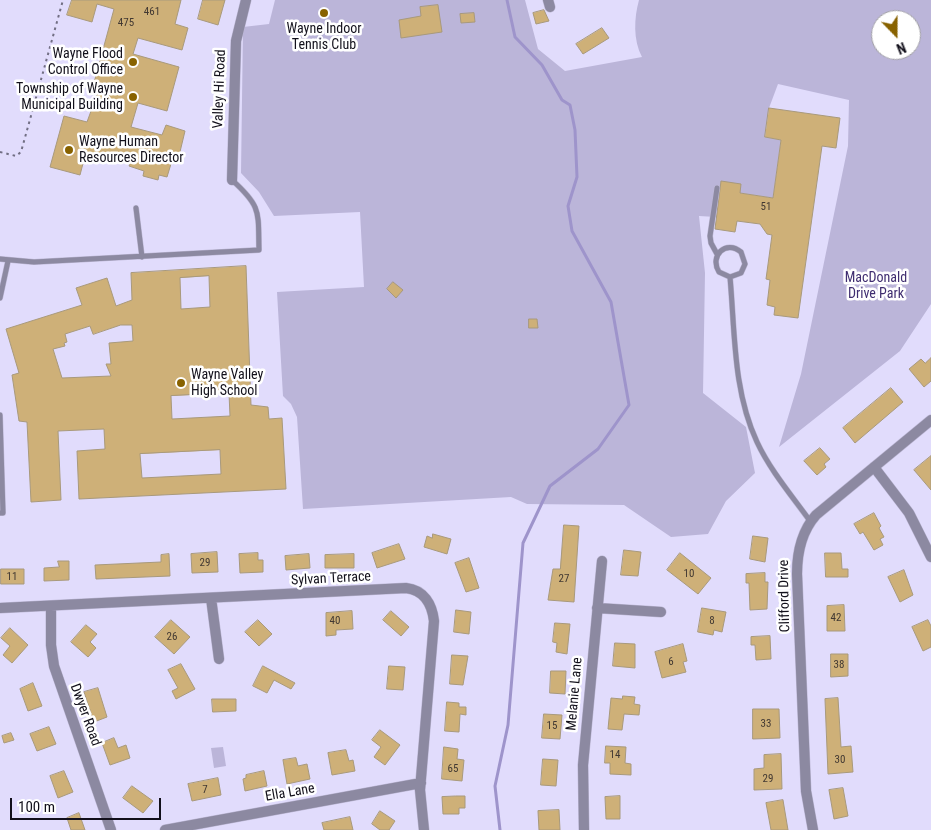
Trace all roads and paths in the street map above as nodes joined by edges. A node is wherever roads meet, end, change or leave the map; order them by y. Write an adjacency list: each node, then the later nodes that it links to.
1 (63, 0): 3 (path)
2 (246, 0): 4 (street, Valley Hi Road)
3 (0, 152)
4 (232, 180): 8 (lane)
5 (717, 188): 7 (lane)
6 (136, 208): 8 (lane)
7 (717, 254): 11 (lane); 11 (lane)
8 (142, 257): 10 (lane)
9 (0, 259): 10 (lane)
10 (8, 261): 12 (lane)
11 (730, 277): 17 (lane)
12 (0, 298)
13 (0, 415): 16 (lane)
14 (931, 420): 15 (street, Clifford Drive)
15 (874, 467): 17 (street, Clifford Drive); 18 (street)
16 (0, 513)
17 (810, 521): 31 (street, Clifford Drive)
18 (931, 557)
19 (602, 561): 23 (street, Melanie Lane)
20 (211, 598): 21 (street, Sylvan Terrace); 25 (street); 26 (street, Sylvan Terrace)
21 (51, 606): 22 (street, Sylvan Terrace); 27 (street, Dwyer Road)
22 (0, 608)
23 (597, 608): 24 (street); 30 (street, Melanie Lane)
24 (661, 612)
25 (219, 659)
26 (421, 783): 28 (street, Ella Lane); 29 (street, Sylvan Terrace)
27 (111, 830)
28 (165, 830)
29 (424, 830)
30 (584, 830)
31 (813, 830)

